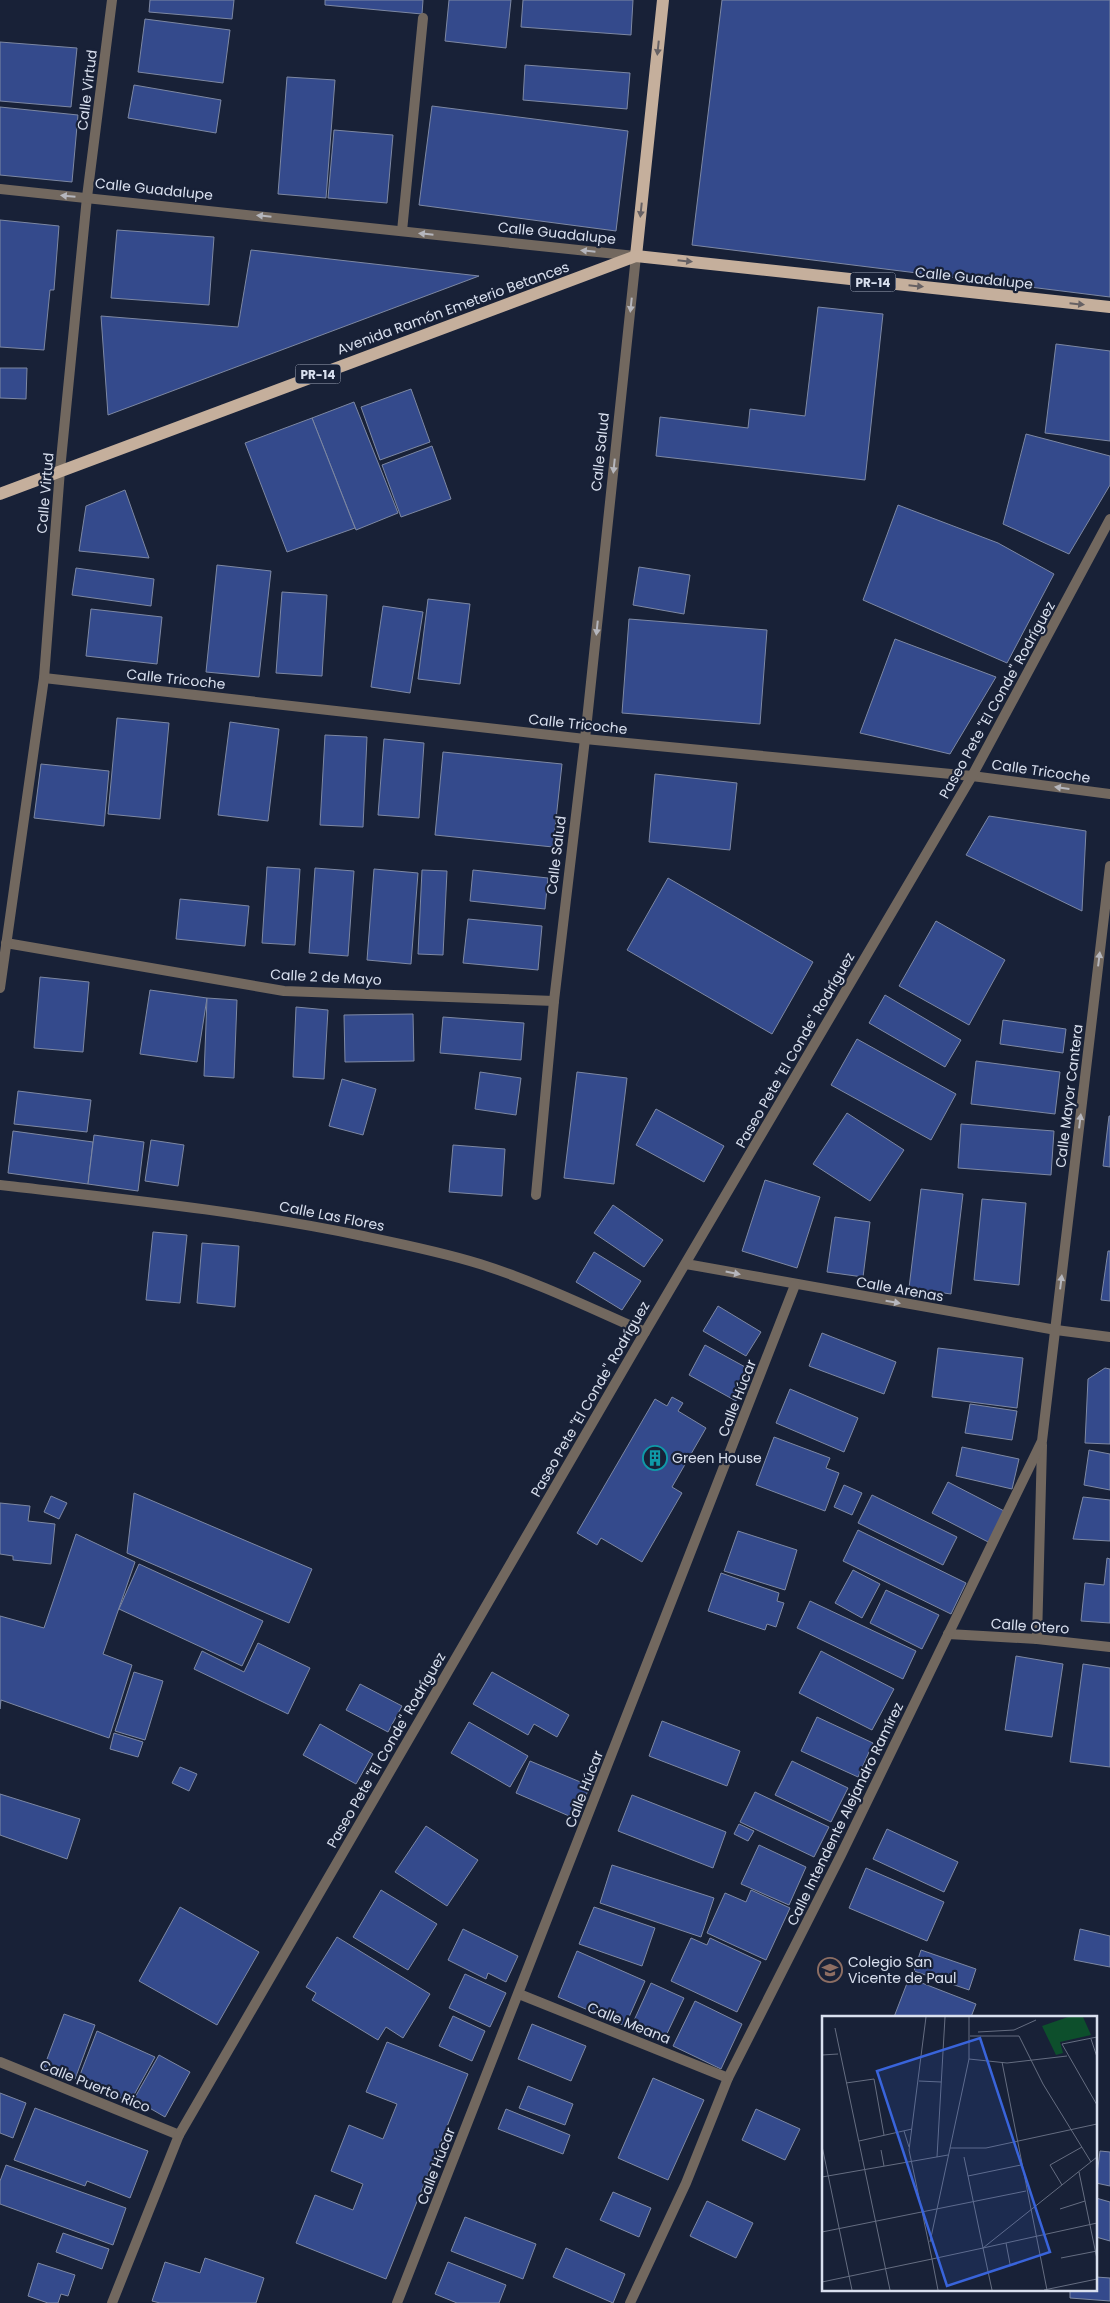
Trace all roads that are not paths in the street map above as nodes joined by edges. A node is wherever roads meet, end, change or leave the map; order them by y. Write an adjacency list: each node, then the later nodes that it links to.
1 (112, 0): 5 (street, Calle Virtud)
2 (663, 0): 7 (main road, Calle Salud, one-way to 7)
3 (423, 18): 6 (street)
4 (0, 189): 5 (street, Calle Guadalupe, one-way to 4)
5 (87, 197): 6 (street, Calle Guadalupe, one-way to 5); 9 (street, Calle Virtud)
6 (402, 231): 7 (street, Calle Guadalupe, one-way to 6)
7 (636, 256): 8 (main road, Calle Guadalupe / PR-14, one-way to 8); 9 (main road, Avenida Ramón Emeterio Betances / PR-14); 13 (street, Calle Salud, one-way to 13)
8 (1110, 307)
9 (60, 470): 10 (main road, Avenida Ramón Emeterio Betances / PR-14); 12 (street, Calle Virtud)
10 (0, 494)
11 (1110, 519): 14 (street, Paseo Pete "El Conde" Rodríguez)
12 (44, 678): 13 (street, Calle Tricoche); 17 (street, Calle Virtud)
13 (585, 738): 14 (street, Calle Tricoche); 19 (street, Calle Salud)
14 (972, 776): 15 (street, Calle Tricoche, one-way to 14); 22 (street, Paseo Pete "El Conde" Rodríguez)
15 (1110, 794)
16 (1110, 866): 24 (street, Calle Mayor Cantera, one-way to 16)
17 (6, 943): 18 (street, Calle Virtud); 19 (street, Calle 2 de Mayo)
18 (0, 988)
19 (554, 1001): 21 (street)
20 (0, 1186): 25 (street, Calle Las Flores)
21 (536, 1195)
22 (686, 1264): 23 (street, Calle Arenas, one-way to 23); 25 (street, Paseo Pete "El Conde" Rodríguez)
23 (796, 1285): 24 (street, Calle Arenas, one-way to 24); 31 (street, Calle Húcar)
24 (1056, 1330): 26 (street, Calle Arenas); 27 (street, Calle Intendente Alejandro Ramírez)
25 (645, 1332): 34 (street, Paseo Pete "El Conde" Rodríguez)
26 (1110, 1336)
27 (1042, 1441): 28 (street, Calle Intendente Alejandro Ramírez); 29 (street)
28 (948, 1634): 29 (street, Calle Otero); 33 (street, Calle Intendente Alejandro Ramírez)
29 (1037, 1639): 30 (street, Calle Otero)
30 (1110, 1647)
31 (519, 1994): 33 (street, Calle Meana); 36 (street, Calle Húcar)
32 (0, 2062): 34 (street, Calle Puerto Rico)
33 (728, 2078): 37 (street, Calle Intendente Alejandro Ramírez)
34 (179, 2135): 35 (street, Paseo Pete "El Conde" Rodríguez)
35 (112, 2303)
36 (397, 2303)
37 (630, 2303)

